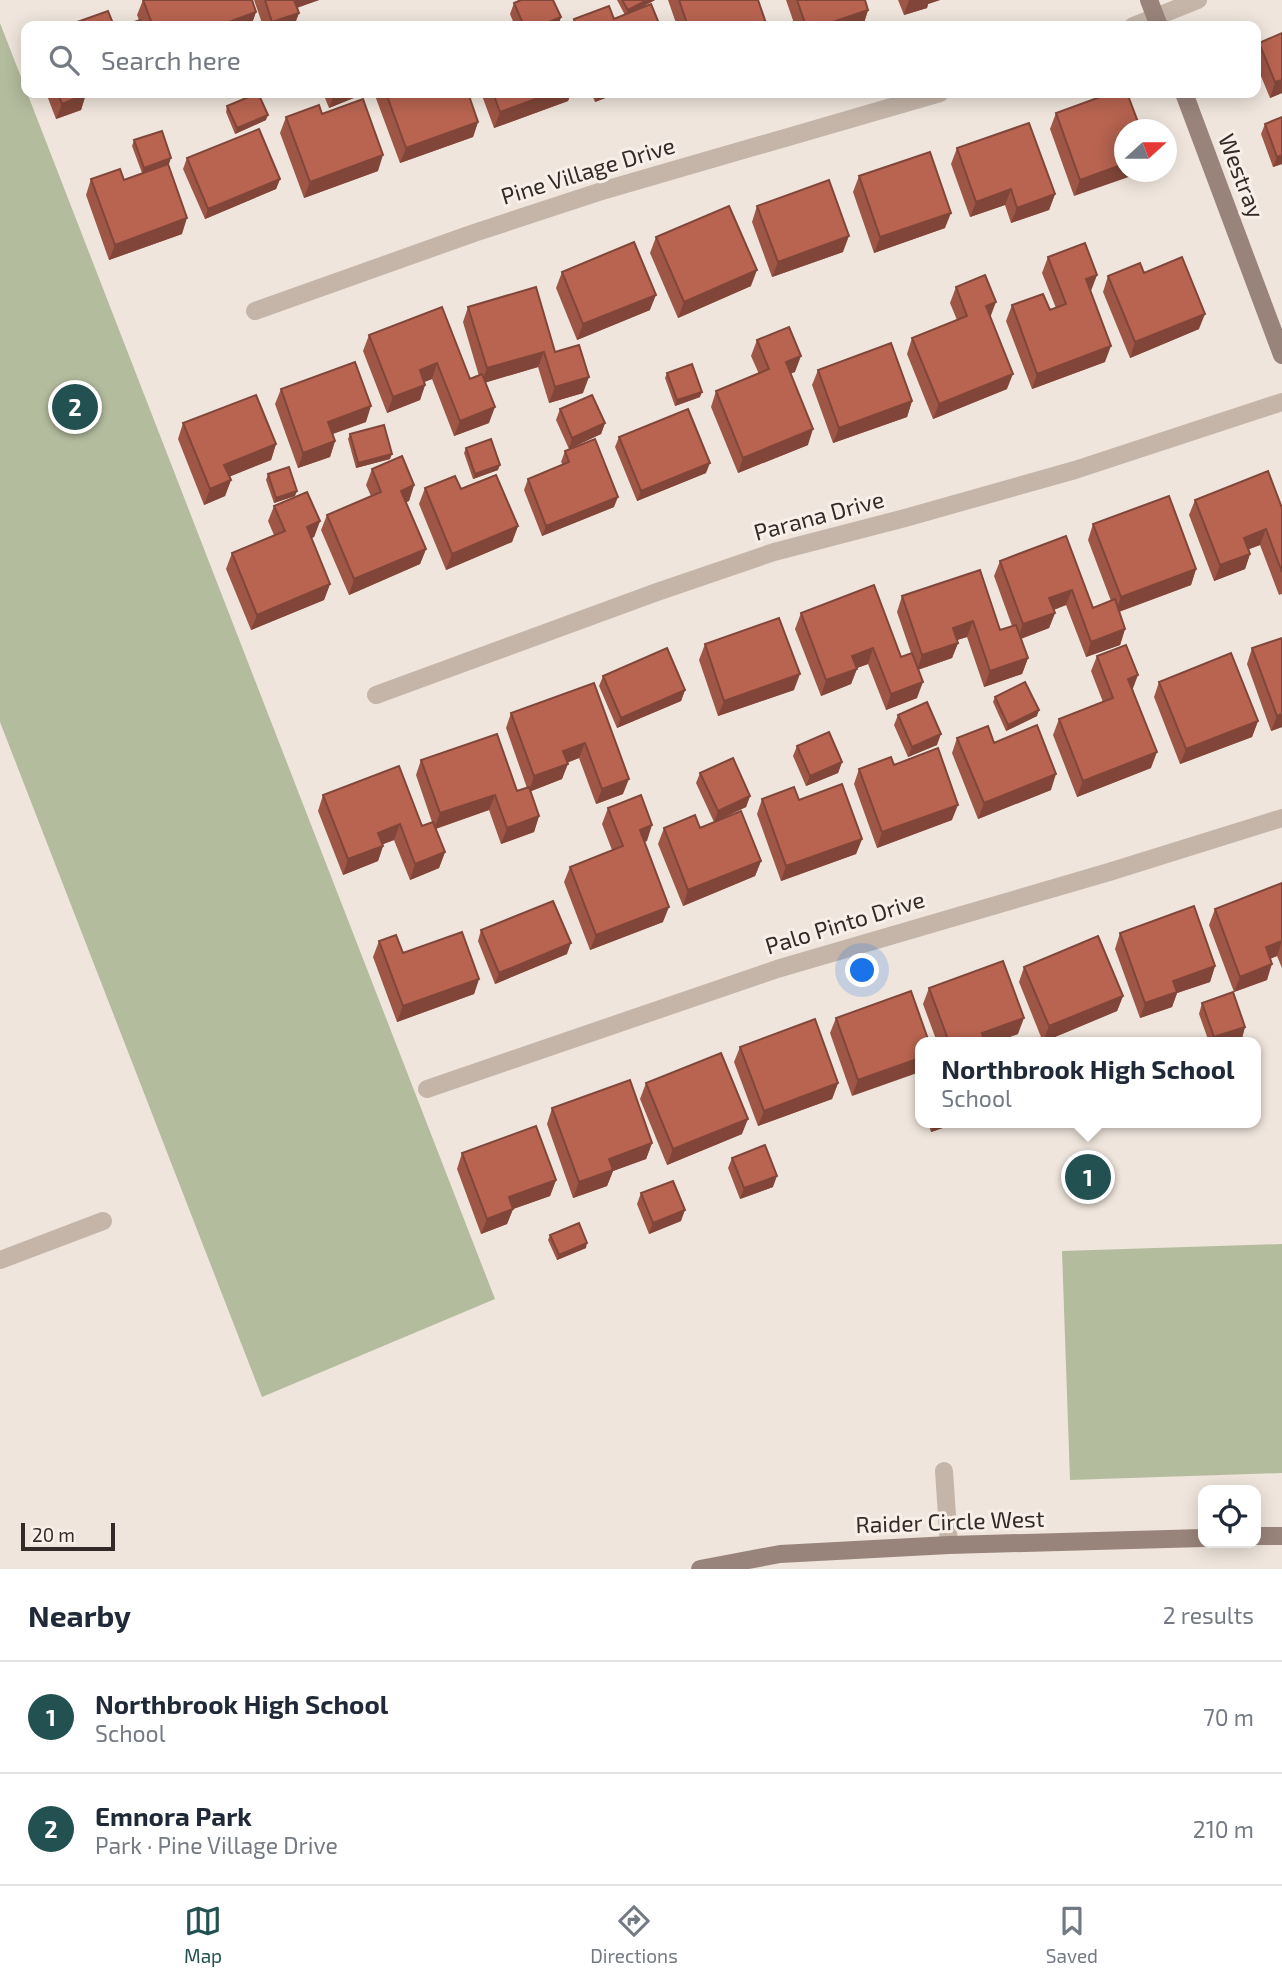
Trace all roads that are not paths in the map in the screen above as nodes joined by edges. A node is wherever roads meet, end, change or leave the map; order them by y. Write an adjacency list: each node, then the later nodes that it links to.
1 (1149, 0): 3 (street)
2 (1198, 0): 4 (street)
3 (1157, 21)
4 (1159, 21)
5 (923, 98): 7 (street, Pine Village Drive)
6 (1186, 98): 8 (street, Westray)
7 (255, 311)
8 (1282, 355)
9 (1282, 402): 10 (street, Parana Drive)
10 (376, 695)
11 (1282, 818): 12 (street, Palo Pinto Drive)
12 (427, 1089)
13 (103, 1220): 14 (street)
14 (0, 1260)
15 (944, 1471): 19 (street)
16 (1261, 1536): 17 (street)
17 (1282, 1536)
18 (1198, 1538): 19 (street, Raider Circle West)
19 (949, 1545): 20 (street, Raider Circle West)
20 (700, 1569)

